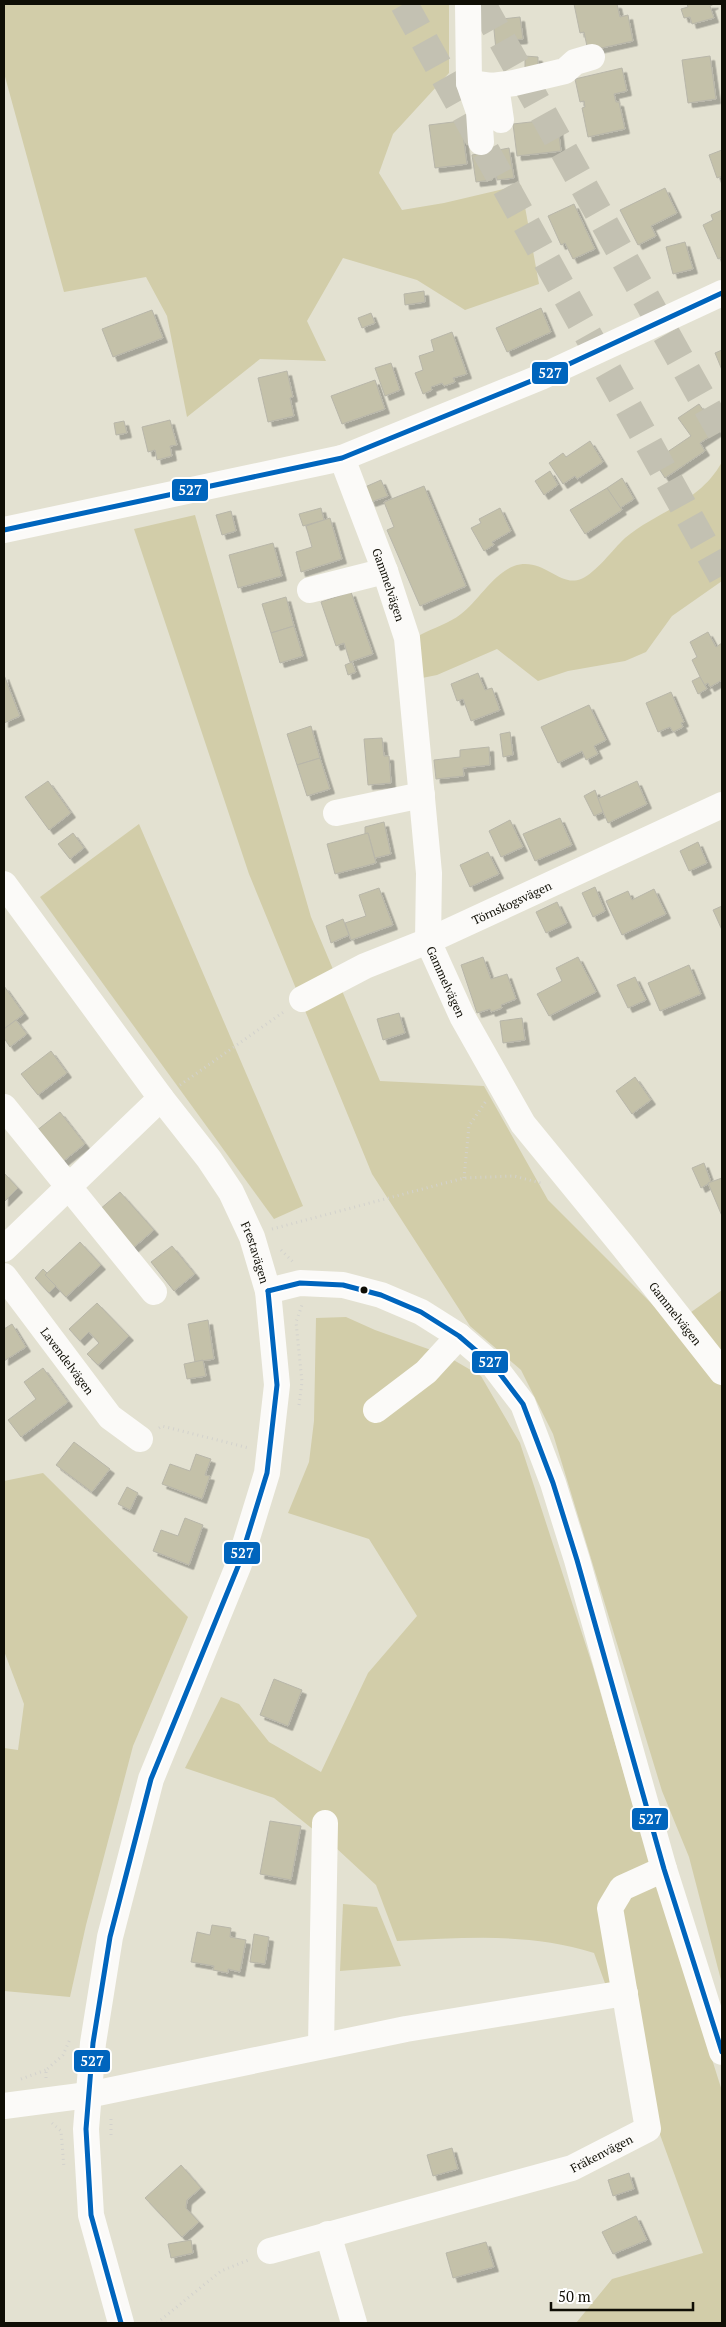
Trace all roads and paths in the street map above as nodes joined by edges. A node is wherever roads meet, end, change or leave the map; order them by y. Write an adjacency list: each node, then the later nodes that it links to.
1 (468, 4): 3 (street)
2 (592, 58): 4 (street)
3 (469, 83): 4 (street); 6 (street)
4 (496, 86): 5 (street)
5 (501, 120)
6 (481, 142)
7 (722, 293): 8 (street)
8 (342, 458): 9 (street); 10 (street, Gammelvägen)
9 (4, 530)
10 (385, 571): 11 (street); 12 (street, Gammelvägen)
11 (310, 590)
12 (422, 795): 14 (street); 16 (street, Gammelvägen)
13 (722, 805): 16 (street, Törnskogsvägen)
14 (336, 813)
15 (4, 884): 19 (street, Frestavägen)
16 (428, 941): 17 (street, Törnskogsvägen); 18 (street, Gammelvägen)
17 (302, 999): 19 (path)
18 (499, 1082): 21 (path); 23 (street, Gammelvägen)
19 (162, 1098): 22 (street); 29 (street, Frestavägen)
20 (4, 1107): 22 (street)
21 (464, 1178): 23 (path); 24 (path)
22 (68, 1186): 26 (street); 30 (street)
23 (578, 1192): 32 (street, Gammelvägen)
24 (273, 1237)
25 (277, 1244): 28 (path)
26 (4, 1249)
27 (4, 1276): 35 (street, Lavendelvägen)
28 (300, 1283): 29 (street); 31 (street); 33 (path)
29 (268, 1291): 44 (street, Frestavägen)
30 (154, 1292)
31 (459, 1336): 34 (street); 38 (street)
32 (722, 1372)
33 (299, 1407)
34 (376, 1410)
35 (140, 1440): 36 (path)
36 (251, 1448)
37 (325, 1823): 40 (street)
38 (664, 1869): 39 (street, Fräkenvägen); 41 (street)
39 (624, 1993): 40 (street); 47 (street, Fräkenvägen)
40 (321, 2046): 44 (street)
41 (722, 2052)
42 (46, 2070): 43 (path)
43 (18, 2080)
44 (100, 2092): 45 (street); 46 (path); 49 (street, Frestavägen)
45 (4, 2106)
46 (110, 2145)
47 (328, 2234): 48 (street, Fräkenvägen); 51 (street)
48 (270, 2251): 50 (path)
49 (121, 2323)
50 (157, 2323)
51 (354, 2323)

